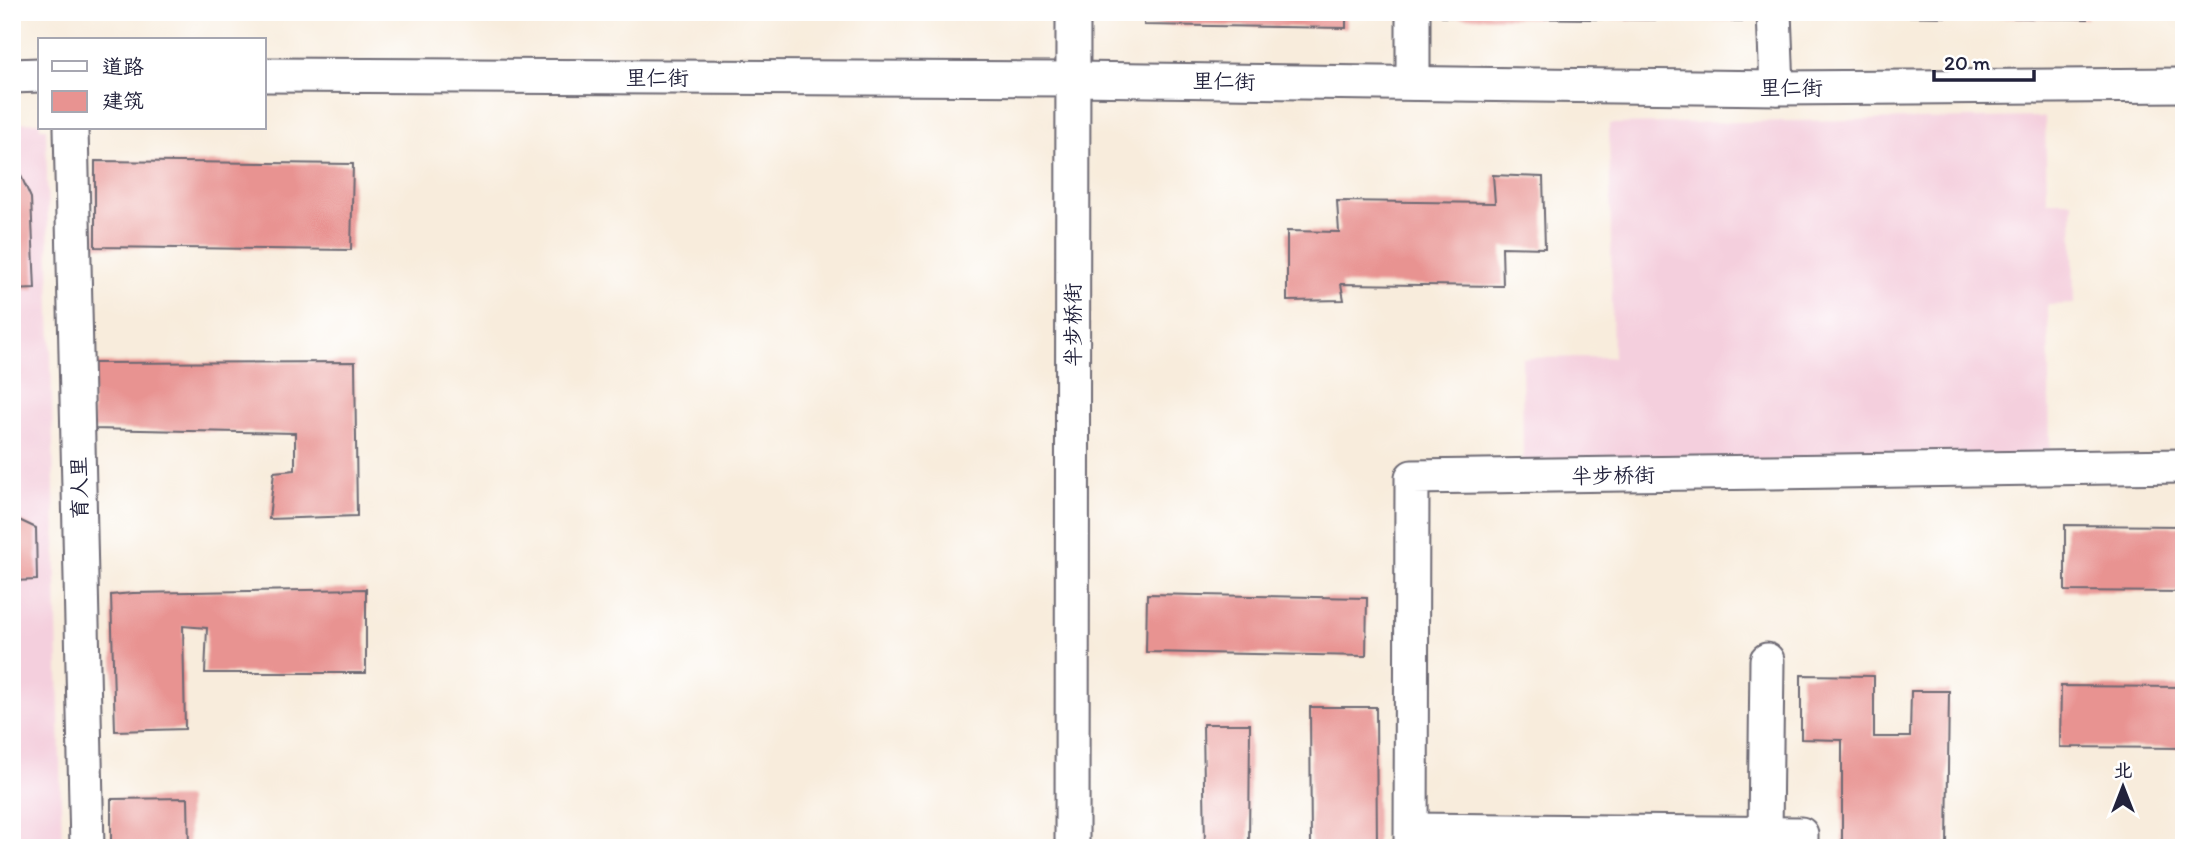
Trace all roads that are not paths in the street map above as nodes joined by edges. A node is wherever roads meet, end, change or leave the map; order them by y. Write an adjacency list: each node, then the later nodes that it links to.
1 (1073, 12): 7 (street, 半步桥街)
2 (1413, 12): 8 (street)
3 (1774, 12): 10 (street)
4 (38, 75): 6 (street)
5 (266, 75): 7 (street, 里仁街)
6 (12, 76)
7 (1073, 79): 8 (street, 里仁街); 17 (street, 半步桥街)
8 (1413, 83): 10 (street, 里仁街)
9 (2184, 85): 10 (street, 里仁街)
10 (1777, 88)
11 (71, 130): 16 (street, 育人里)
12 (2184, 466): 15 (street, 半步桥街)
13 (1767, 660): 14 (street)
14 (1765, 834): 15 (street); 18 (street)
15 (1411, 839)
16 (87, 848)
17 (1072, 848)
18 (1801, 848)

